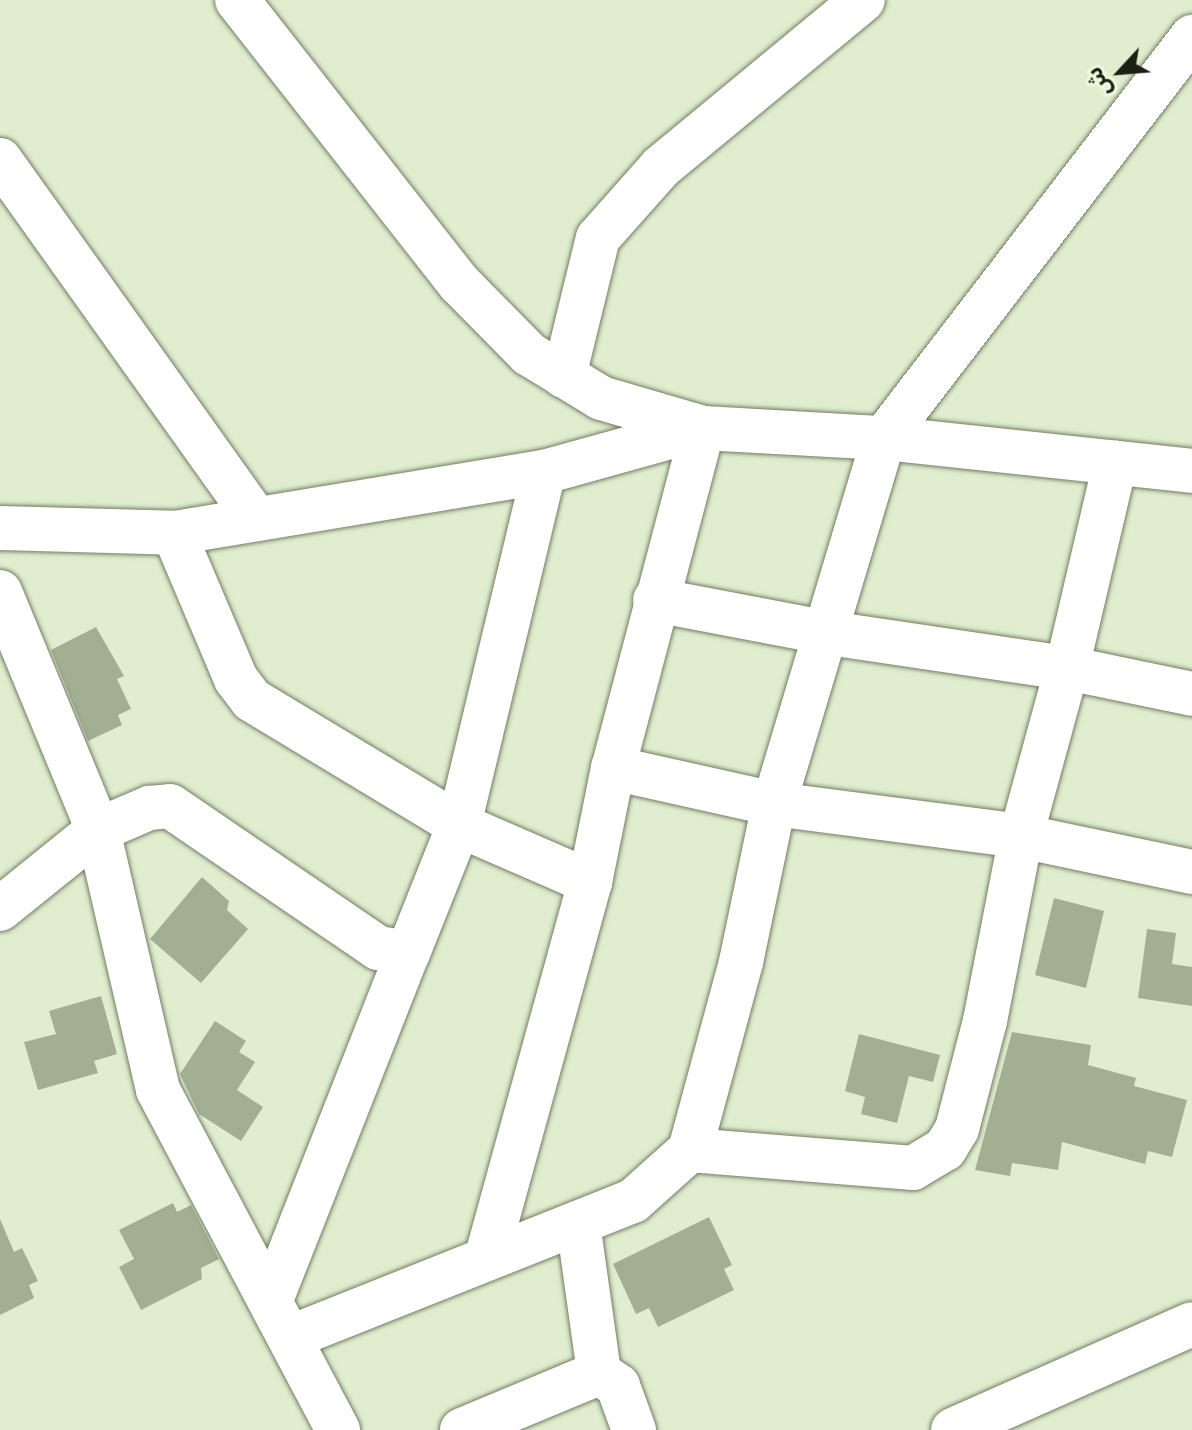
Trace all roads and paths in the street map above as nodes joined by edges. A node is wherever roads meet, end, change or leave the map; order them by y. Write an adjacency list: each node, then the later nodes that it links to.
1 (237, 0): 5 (street)
2 (863, 0): 5 (street)
3 (1192, 37): 7 (street)
4 (0, 160): 11 (street)
5 (564, 376): 6 (street)
6 (703, 428): 7 (street); 10 (street); 15 (street)
7 (884, 438): 8 (street); 16 (street)
8 (1115, 463): 9 (street); 17 (street)
9 (1192, 471)
10 (544, 472): 11 (street); 21 (street)
11 (256, 519): 13 (street)
12 (0, 528): 13 (street)
13 (174, 533): 21 (street)
14 (0, 592): 22 (street)
15 (655, 600): 16 (street); 19 (street)
16 (822, 632): 17 (street); 20 (street)
17 (1067, 668): 18 (street); 23 (street)
18 (1192, 694)
19 (613, 768): 20 (street); 25 (street)
20 (774, 804): 23 (street); 28 (street)
21 (459, 825): 25 (street); 27 (street)
22 (98, 830): 26 (street); 27 (street); 31 (street)
23 (1021, 836): 24 (street); 28 (street)
24 (1192, 872)
25 (590, 882): 30 (street)
26 (0, 909)
27 (408, 953): 31 (street)
28 (690, 1150): 29 (street)
29 (578, 1223): 30 (street); 33 (street)
30 (486, 1259): 31 (street)
31 (281, 1319): 34 (street)
32 (1192, 1324): 37 (street)
33 (599, 1373): 35 (street); 36 (street)
34 (338, 1430)
35 (462, 1430)
36 (634, 1430)
37 (953, 1430)

